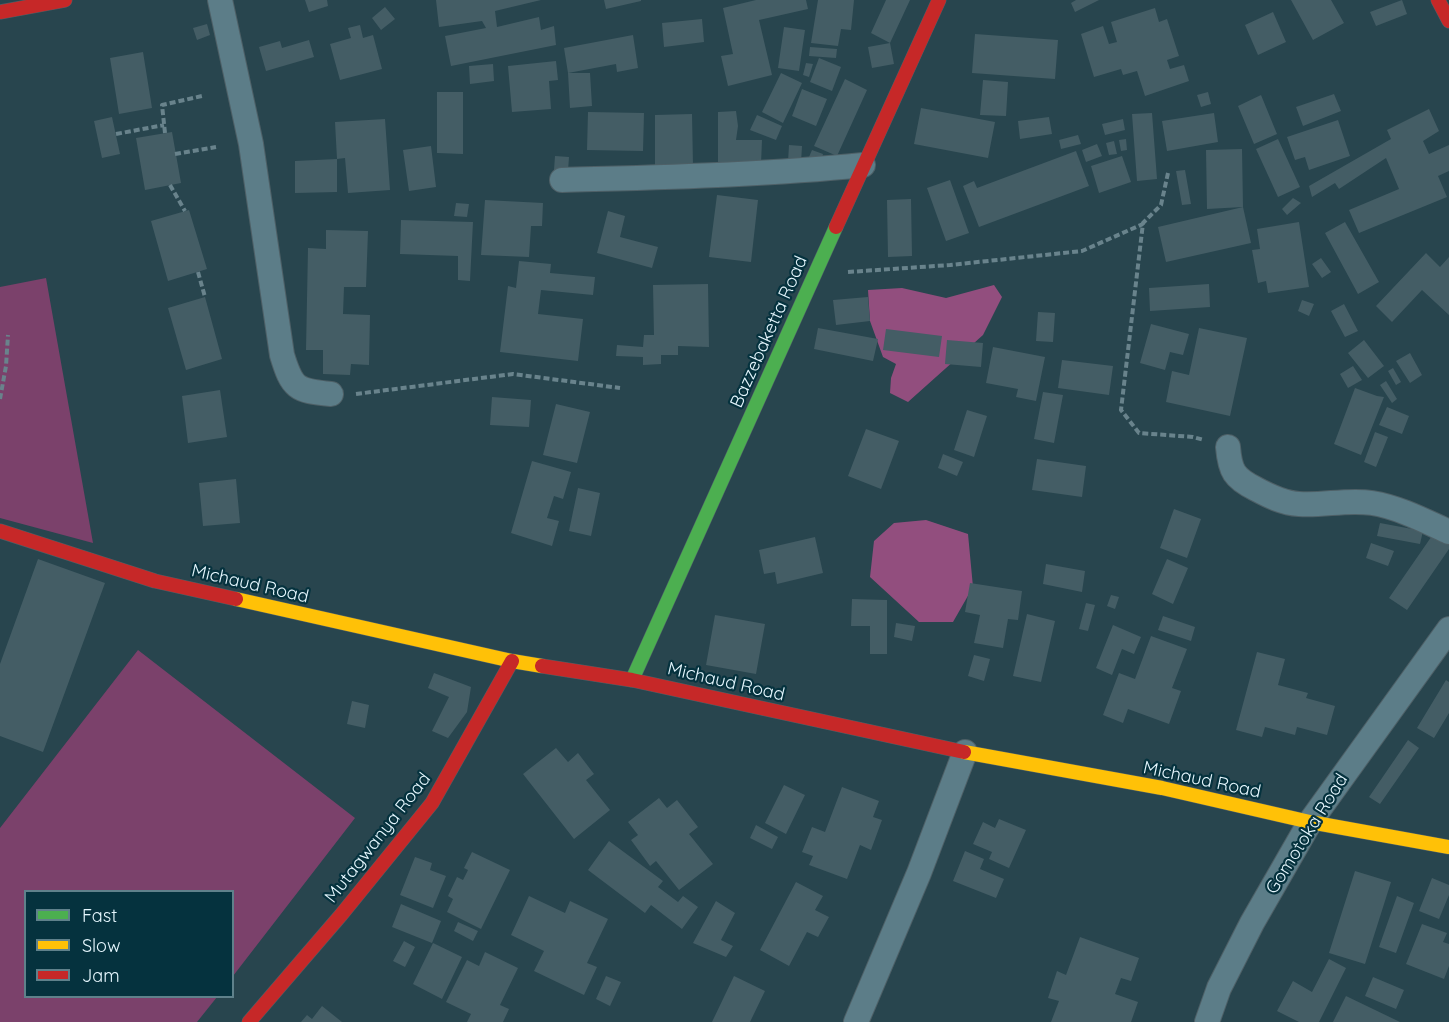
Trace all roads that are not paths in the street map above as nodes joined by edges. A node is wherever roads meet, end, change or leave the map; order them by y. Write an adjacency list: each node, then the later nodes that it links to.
1 (65, 0): 5 (street)
2 (220, 0): 9 (street)
3 (939, 0): 7 (street, Bazzebaketta Road)
4 (1438, 0): 6 (street)
5 (0, 12)
6 (1449, 21)
7 (863, 165): 8 (street); 15 (street, Bazzebaketta Road)
8 (562, 180)
9 (331, 394)
10 (1228, 447): 12 (street)
11 (0, 531): 14 (street, Michaud Road)
12 (1449, 532)
13 (1449, 629): 17 (street, Gomotoka Road)
14 (512, 661): 15 (street, Michaud Road); 19 (street, Mutagwanya Road)
15 (632, 680): 16 (street, Michaud Road)
16 (965, 752): 17 (street, Michaud Road); 20 (street)
17 (1310, 822): 18 (street, Michaud Road); 21 (street, Gomotoka Road)
18 (1449, 847)
19 (249, 1022)
20 (856, 1022)
21 (1207, 1022)

